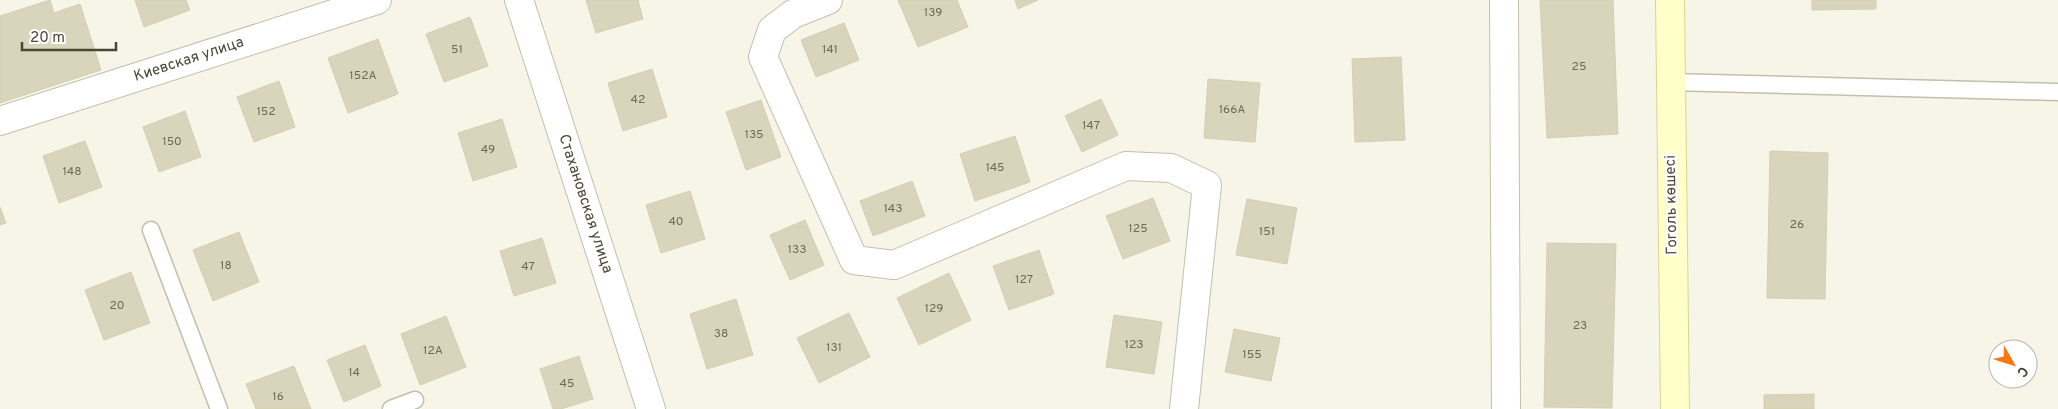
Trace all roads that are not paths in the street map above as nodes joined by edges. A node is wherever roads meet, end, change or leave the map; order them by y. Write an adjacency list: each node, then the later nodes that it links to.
1 (378, 0): 8 (street, Киевская улица)
2 (519, 0): 13 (street, Стахановская улица)
3 (828, 0): 14 (street)
4 (1504, 0): 15 (street)
5 (1670, 0): 6 (main road, Гоголь көшесі)
6 (1669, 82): 7 (lane); 16 (main road, Гоголь көшесі)
7 (2058, 92)
8 (0, 121)
9 (152, 230): 11 (lane)
10 (415, 400): 12 (lane)
11 (219, 409)
12 (391, 409)
13 (651, 409)
14 (1184, 409)
15 (1506, 409)
16 (1675, 409)

